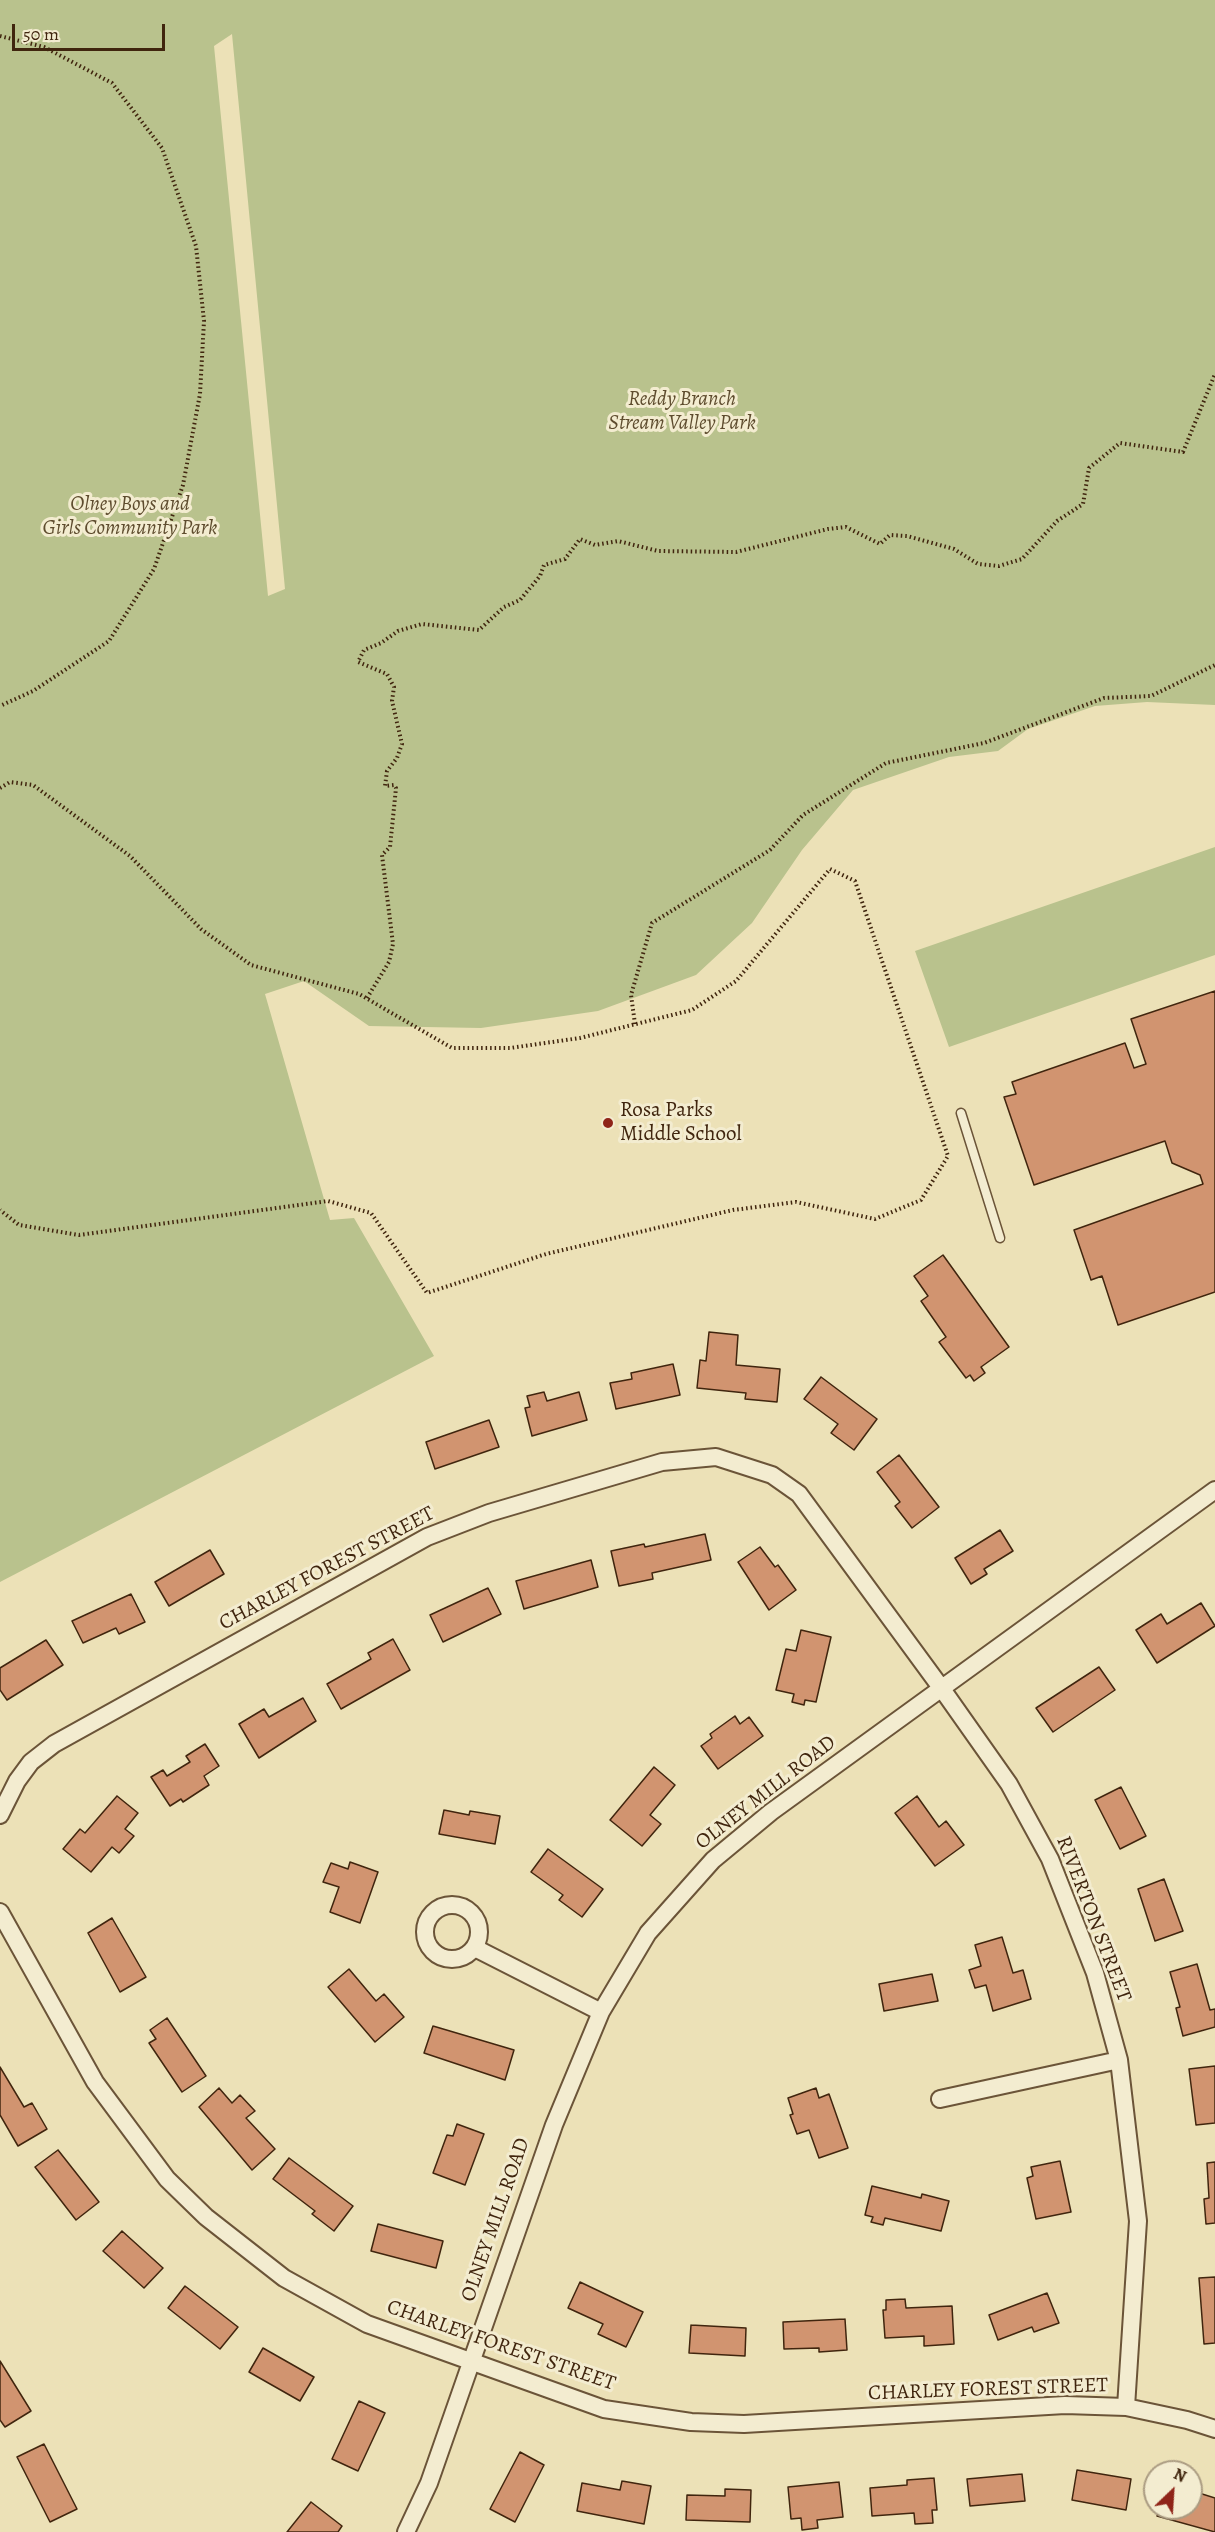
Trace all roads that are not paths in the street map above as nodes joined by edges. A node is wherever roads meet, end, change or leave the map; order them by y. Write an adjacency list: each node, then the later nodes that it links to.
1 (960, 1113): 2 (lane)
2 (1000, 1238)
3 (1214, 1492): 4 (street, OLNEY MILL ROAD)
4 (942, 1689): 5 (street, CHARLEY FOREST STREET); 8 (street, OLNEY MILL ROAD); 9 (street, RIVERTON STREET)
5 (0, 1815)
6 (0, 1912): 11 (street, CHARLEY FOREST STREET)
7 (475, 1948): 8 (street)
8 (601, 2012): 11 (street, OLNEY MILL ROAD)
9 (1119, 2060): 10 (street); 12 (street, RIVERTON STREET)
10 (940, 2099)
11 (470, 2362): 12 (street, CHARLEY FOREST STREET); 14 (street, OLNEY MILL ROAD)
12 (1126, 2407): 13 (street, CHARLEY FOREST STREET)
13 (1215, 2429)
14 (406, 2532)

